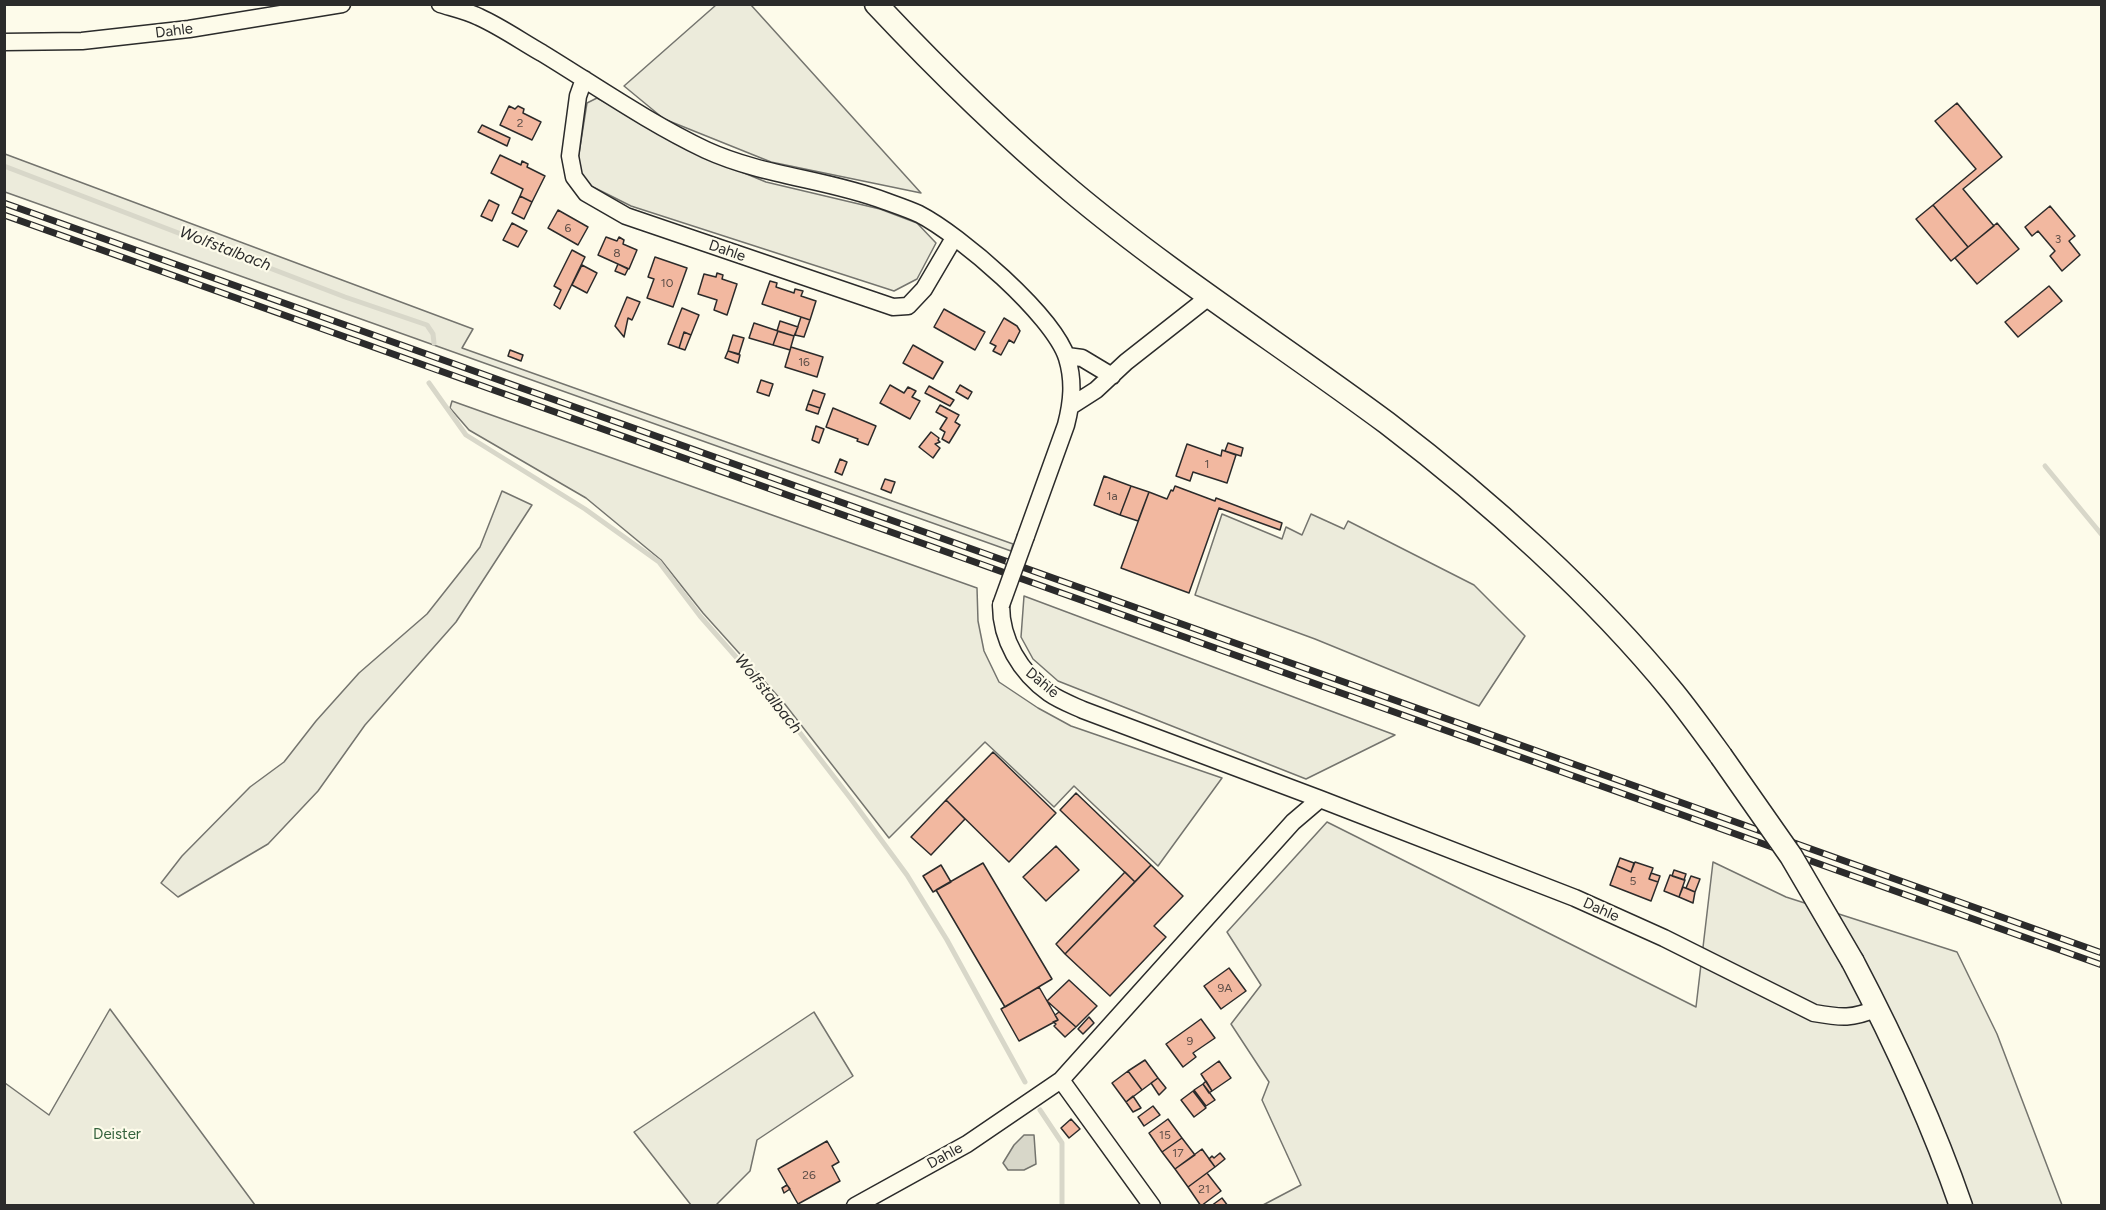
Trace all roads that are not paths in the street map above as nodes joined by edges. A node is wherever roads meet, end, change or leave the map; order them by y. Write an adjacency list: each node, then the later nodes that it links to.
1 (342, 4): 4 (street, Dahle)
2 (440, 4): 5 (street, Dahle)
3 (876, 4): 7 (main road)
4 (4, 42)
5 (584, 79): 6 (street, Dahle); 6 (street, Dahle)
6 (954, 238): 8 (street, Dahle)
7 (1210, 296): 9 (street); 12 (main road, bridge)
8 (1066, 356): 9 (street); 10 (street, Dahle)
9 (1112, 376): 10 (street)
10 (1071, 406): 11 (street, Dahle, bridge)
11 (1320, 799): 12 (street, Dahle); 13 (street, Dahle)
12 (1878, 1008): 16 (main road)
13 (1061, 1080): 14 (street, Dahle); 15 (street)
14 (855, 1206)
15 (1152, 1206)
16 (1961, 1206)

